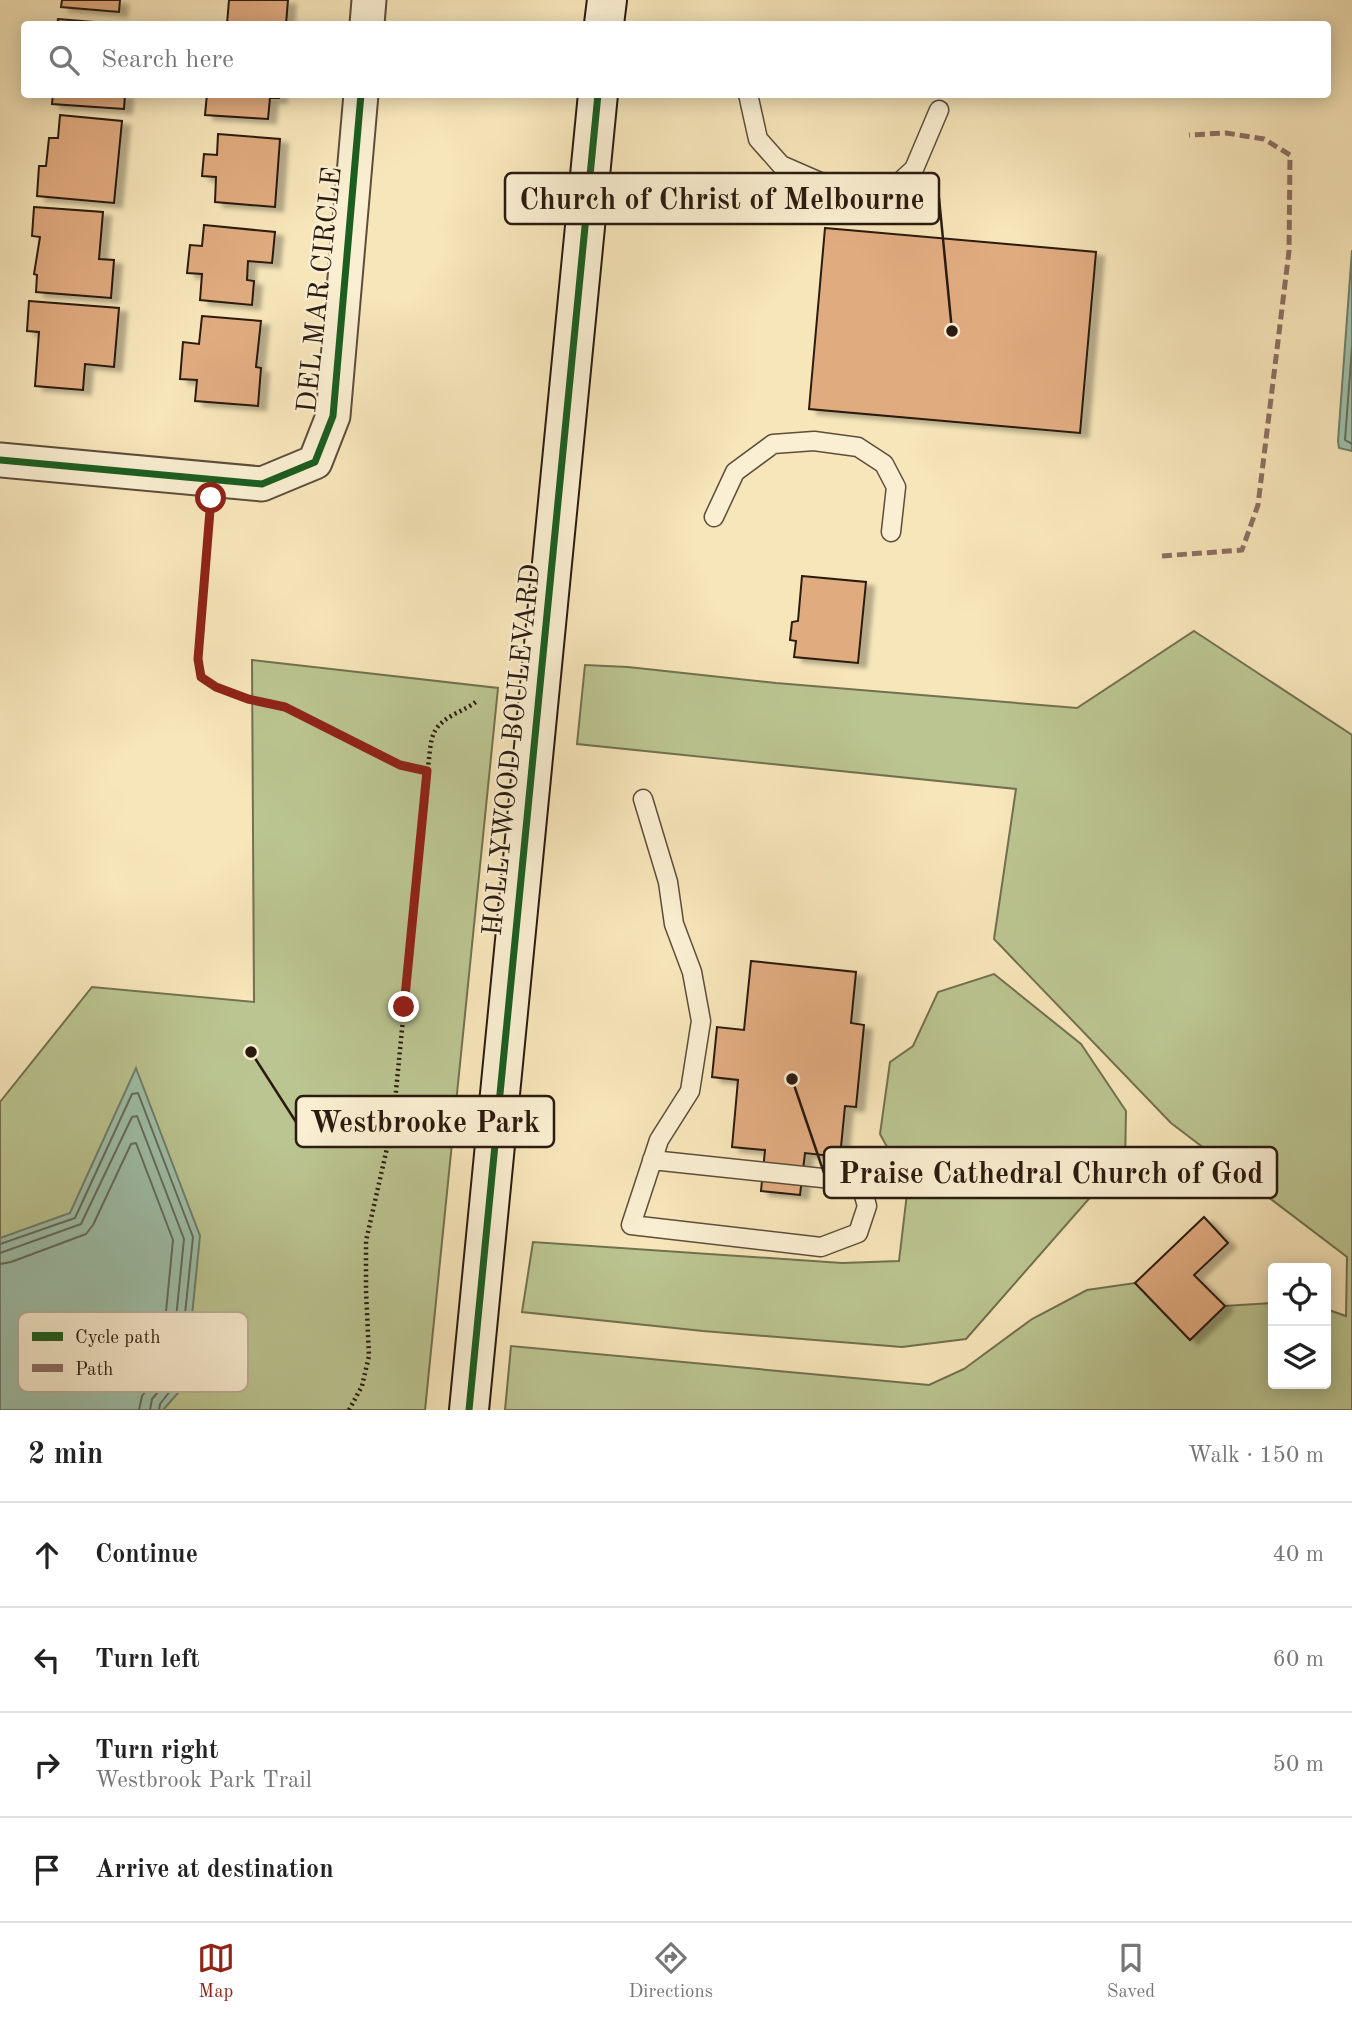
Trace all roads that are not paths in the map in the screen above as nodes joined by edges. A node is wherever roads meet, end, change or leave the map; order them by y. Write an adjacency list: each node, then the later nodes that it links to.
1 (369, 0): 3 (street)
2 (607, 0): 4 (street)
3 (367, 21)
4 (604, 21)
5 (361, 98): 9 (street, DEL MAR CIRCLE)
6 (598, 98): 14 (street, HOLLYWOOD BOULEVARD)
7 (749, 98): 8 (lane)
8 (939, 110)
9 (0, 460)
10 (714, 517): 11 (lane)
11 (891, 532)
12 (642, 799): 13 (lane)
13 (652, 1160): 13 (lane)
14 (469, 1410)

